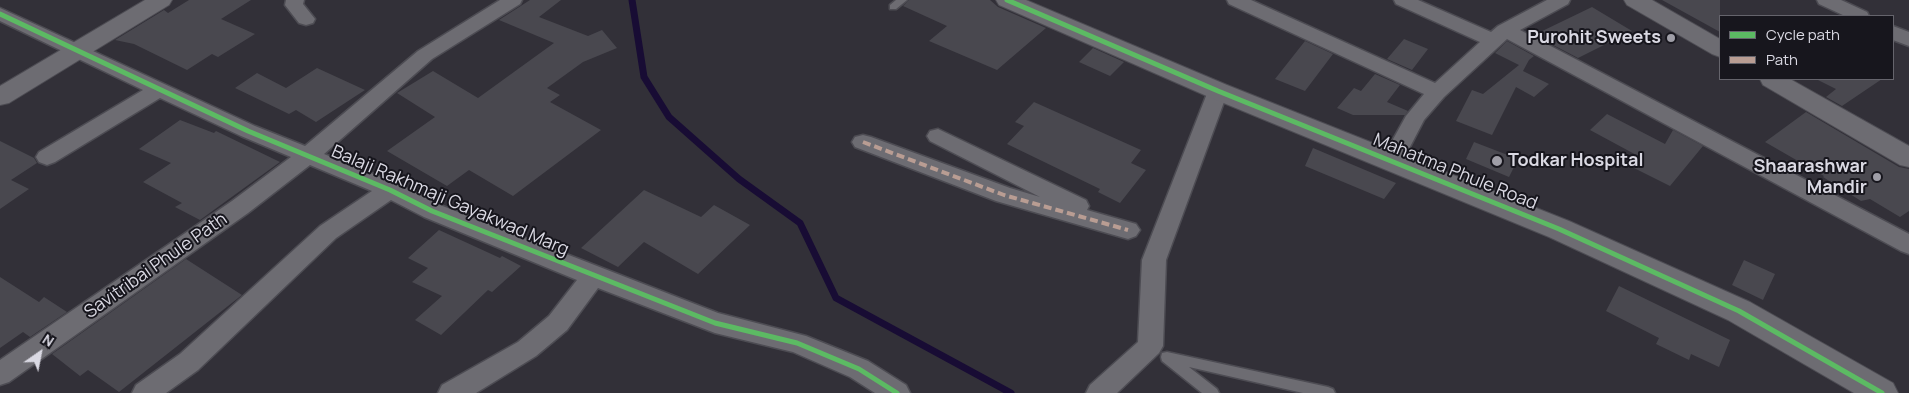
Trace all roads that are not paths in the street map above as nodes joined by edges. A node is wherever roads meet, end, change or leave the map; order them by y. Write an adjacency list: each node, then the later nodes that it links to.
1 (161, 0): 19 (street)
2 (295, 0): 14 (street)
3 (513, 0): 27 (street, Savitribai Phule Path)
4 (902, 0): 11 (lane)
5 (1006, 0): 22 (street, Mahatma Phule Road)
6 (1236, 0): 23 (street)
7 (1402, 0): 16 (street)
8 (1560, 0): 16 (street)
9 (1635, 0): 18 (street)
10 (1826, 0): 13 (street)
11 (893, 7)
12 (0, 14): 19 (street, Balaji Rakhmaji Gayakwad Marg)
13 (1858, 15)
14 (306, 19)
15 (1894, 32): 17 (street)
16 (1499, 36): 23 (street); 34 (street)
17 (1909, 40)
18 (1719, 48)
19 (77, 51): 21 (street, Balaji Rakhmaji Gayakwad Marg); 24 (street)
20 (1774, 80): 29 (street)
21 (159, 89): 27 (street, Balaji Rakhmaji Gayakwad Marg); 28 (street)
22 (1218, 91): 30 (street, Mahatma Phule Road); 33 (street)
23 (1437, 92): 30 (street)
24 (0, 97)
25 (938, 136): 32 (street)
26 (863, 142): 32 (street)
27 (309, 155): 31 (street, Balaji Rakhmaji Gayakwad Marg); 37 (street, Savitribai Phule Path)
28 (48, 157)
29 (1909, 158)
30 (1392, 161): 44 (street, Mahatma Phule Road)
31 (390, 190): 35 (street, Balaji Rakhmaji Gayakwad Marg); 38 (street)
32 (1128, 230): 33 (street)
33 (1159, 245): 36 (street)
34 (1909, 245)
35 (594, 276): 39 (street); 40 (street, Balaji Rakhmaji Gayakwad Marg)
36 (1158, 351): 41 (street); 42 (lane); 43 (lane)
37 (0, 374)
38 (144, 393)
39 (451, 393)
40 (897, 393)
41 (1100, 393)
42 (1212, 393)
43 (1328, 393)
44 (1882, 393)

